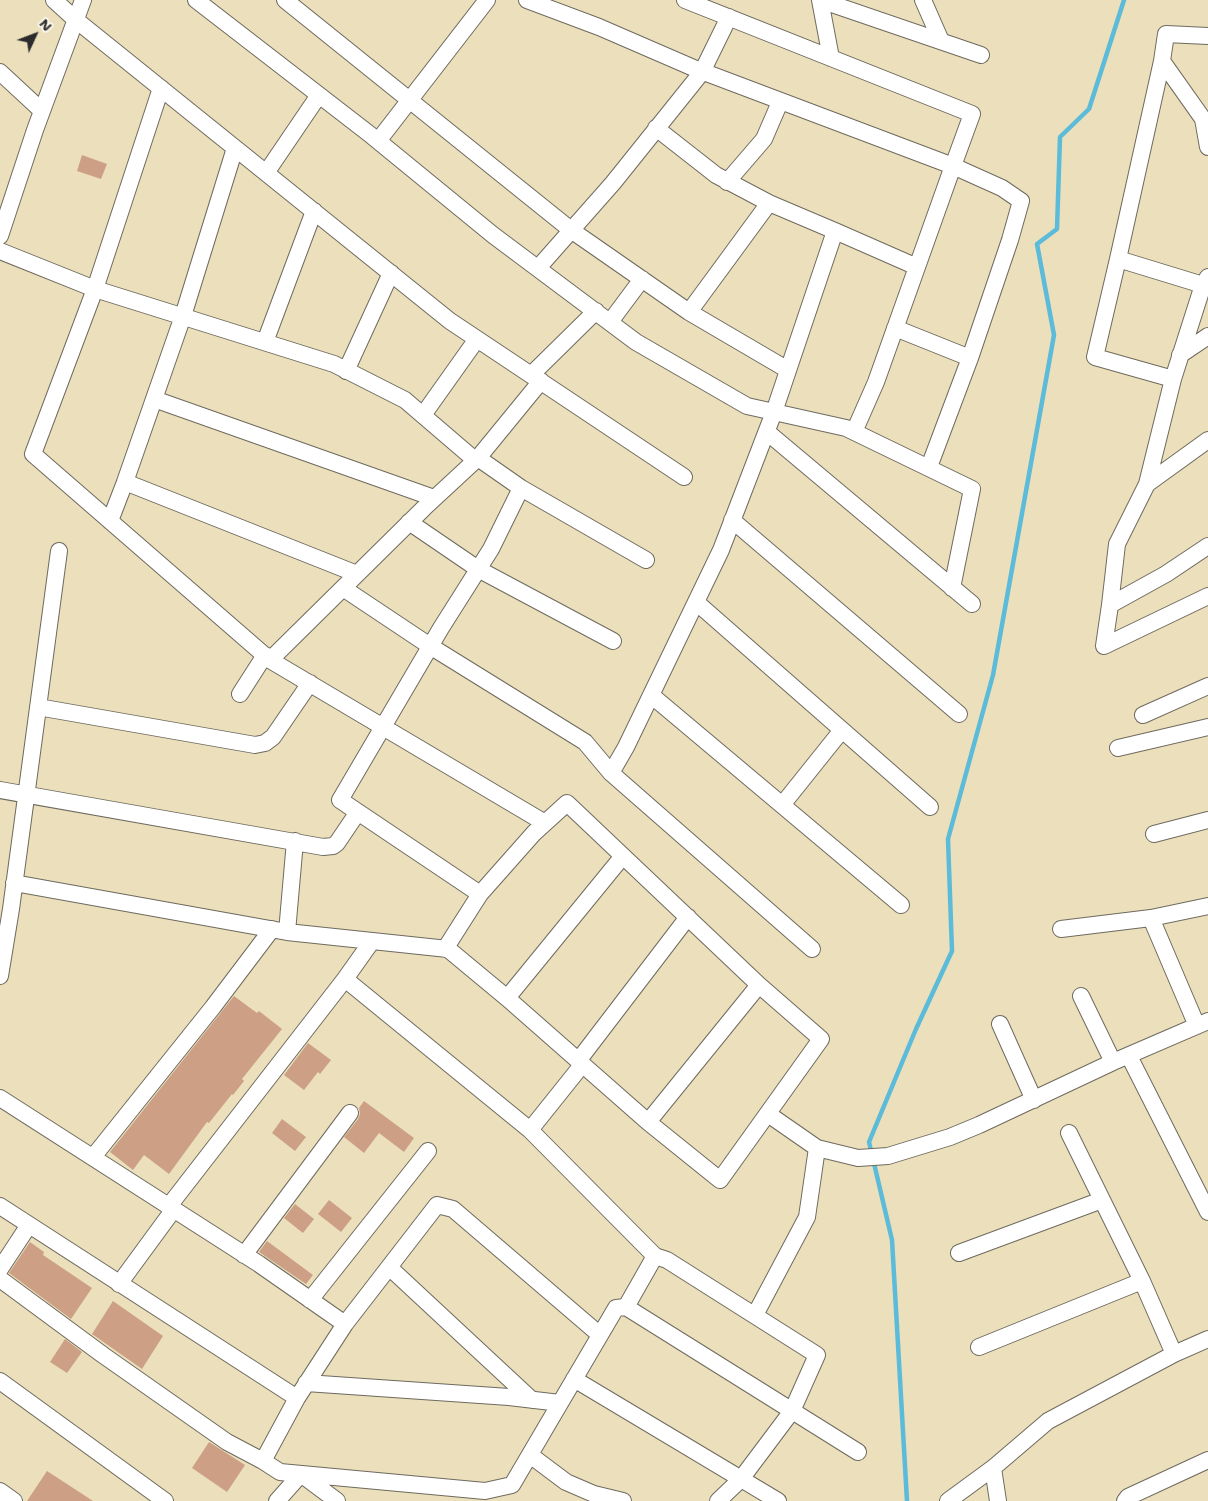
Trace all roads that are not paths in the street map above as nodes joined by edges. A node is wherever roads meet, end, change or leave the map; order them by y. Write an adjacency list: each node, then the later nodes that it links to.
1 (54, 0): 11 (street)
2 (83, 0): 11 (street)
3 (196, 0): 20 (street)
4 (284, 0): 21 (street)
5 (487, 0): 21 (street)
6 (527, 0): 18 (street)
7 (685, 0): 10 (street)
8 (820, 0): 13 (street); 15 (street)
9 (923, 0): 13 (street)
10 (729, 17): 15 (street); 18 (street)
11 (76, 20): 19 (street); 23 (street)
12 (1208, 36): 16 (street)
13 (940, 41): 14 (street)
14 (981, 55)
15 (831, 58): 28 (street)
16 (1162, 61): 26 (street); 37 (street)
17 (0, 72): 23 (street)
18 (702, 72): 22 (street); 24 (street)
19 (161, 88): 27 (street); 43 (street)
20 (319, 95): 25 (street); 29 (street)
21 (409, 100): 25 (street); 33 (street)
22 (780, 102): 28 (street); 30 (street)
23 (42, 111): 35 (street)
24 (656, 128): 30 (street); 33 (street)
25 (378, 141): 39 (street)
26 (1208, 147)
27 (235, 148): 29 (street); 46 (street)
28 (953, 166): 38 (street); 53 (street)
29 (266, 173): 32 (street)
30 (727, 182): 31 (street)
31 (769, 203): 34 (street); 45 (street)
32 (314, 211): 40 (street); 51 (street)
33 (571, 230): 39 (street); 41 (street)
34 (835, 231): 38 (street); 55 (street)
35 (0, 236)
36 (0, 250): 43 (street)
37 (1118, 259): 42 (street); 57 (street)
38 (917, 267): 48 (street)
39 (538, 268): 44 (street)
40 (391, 273): 50 (street); 54 (street)
41 (642, 279): 45 (street); 47 (street)
42 (1206, 281): 52 (street)
43 (95, 289): 46 (street); 72 (street)
44 (596, 311): 47 (street); 56 (street)
45 (689, 312): 55 (street)
46 (183, 316): 51 (street); 58 (street)
47 (610, 322): 59 (street)
48 (895, 328): 53 (street); 62 (street)
49 (1208, 336): 52 (street)
50 (477, 339): 56 (street); 60 (street)
51 (265, 342): 54 (street)
52 (1180, 354): 57 (street)
53 (970, 358): 65 (street)
54 (346, 370): 60 (street)
55 (788, 370): 59 (street)
56 (536, 378): 64 (street); 66 (street)
57 (1173, 378): 68 (street)
58 (154, 399): 67 (street); 70 (street)
59 (774, 412): 61 (street); 62 (street)
60 (422, 415): 64 (street)
61 (767, 432): 71 (street); 80 (street)
62 (854, 432): 65 (street)
63 (1208, 440): 68 (street)
64 (477, 459): 69 (street); 70 (street)
65 (930, 467): 80 (street)
66 (684, 477)
67 (125, 482): 72 (street); 78 (street)
68 (1147, 484): 84 (street)
69 (521, 488): 76 (street); 77 (street)
70 (434, 498): 73 (street)
71 (732, 520): 82 (street); 93 (street)
72 (110, 521): 87 (street)
73 (410, 522): 77 (street); 78 (street)
74 (1208, 546): 84 (street)
75 (59, 551): 92 (street)
76 (646, 560)
77 (478, 569): 85 (street); 86 (street)
78 (357, 574): 79 (street)
79 (343, 588): 86 (street); 87 (street)
80 (952, 588): 83 (street)
81 (1208, 596): 84 (street)
82 (696, 602): 91 (street); 97 (street)
83 (972, 604)
84 (1110, 605)
85 (612, 641)
86 (430, 646): 95 (street); 99 (street)
87 (268, 657): 88 (street); 90 (street)
88 (310, 684): 92 (street); 95 (street)
89 (1208, 686): 94 (street)
90 (240, 694)
91 (651, 695): 99 (street); 102 (street)
92 (38, 707): 101 (street)
93 (959, 714)
94 (1143, 715)
95 (382, 727): 104 (street); 106 (street)
96 (1208, 727): 98 (street)
97 (842, 730): 102 (street); 103 (street)
98 (1118, 748)
99 (611, 773): 120 (street)
100 (0, 790): 101 (street)
101 (26, 795): 108 (street); 110 (street)
102 (782, 805): 112 (street)
103 (930, 807)
104 (358, 812): 108 (street); 111 (street)
105 (1208, 820): 107 (street)
106 (544, 823): 109 (street); 111 (street)
107 (1154, 834)
108 (295, 842): 117 (street)
109 (623, 856): 114 (street); 125 (street)
110 (14, 883): 117 (street); 121 (street)
111 (480, 894): 119 (street)
112 (902, 905)
113 (1208, 906): 115 (street)
114 (688, 917): 123 (street); 130 (street)
115 (1151, 918): 116 (street); 127 (street)
116 (1060, 929)
117 (280, 930): 118 (street); 140 (street)
118 (372, 941): 119 (street); 122 (street)
119 (445, 949): 125 (street)
120 (812, 949)
121 (0, 976)
122 (345, 979): 136 (street); 143 (street)
123 (759, 985): 134 (street); 135 (street)
124 (1081, 996): 129 (street)
125 (507, 998): 130 (street)
126 (1000, 1024): 132 (street)
127 (1203, 1024): 128 (street)
128 (1129, 1056): 129 (street); 144 (street)
129 (1113, 1062): 132 (street)
130 (580, 1063): 135 (street); 136 (street)
131 (0, 1098): 140 (street)
132 (1034, 1100): 138 (street)
133 (350, 1113): 147 (street)
134 (768, 1114): 135 (street); 138 (street)
135 (648, 1122)
136 (530, 1130): 148 (street)
137 (1069, 1133): 141 (street)
138 (817, 1148): 156 (street)
139 (428, 1151): 154 (street)
140 (93, 1157): 143 (street)
141 (1102, 1200): 146 (street); 152 (street)
142 (0, 1206): 145 (street)
143 (172, 1208): 147 (street); 153 (street)
144 (1208, 1212)
145 (29, 1225): 150 (street); 153 (street)
146 (959, 1253)
147 (244, 1255): 154 (street)
148 (654, 1256): 155 (street); 156 (street)
149 (389, 1267): 157 (street); 158 (street); 166 (street)
150 (0, 1269)
151 (0, 1279): 171 (street)
152 (1142, 1281): 160 (street); 161 (street)
153 (119, 1284): 165 (street)
154 (310, 1300): 157 (street)
155 (626, 1307): 158 (street); 168 (street)
156 (755, 1315): 168 (street)
157 (345, 1324): 164 (street)
158 (600, 1334): 162 (street)
159 (1208, 1339): 161 (street)
160 (979, 1347)
161 (1174, 1354): 173 (street)
162 (574, 1379): 167 (street); 175 (street)
163 (0, 1381): 179 (street)
164 (306, 1383): 165 (street); 166 (street)
165 (297, 1398): 171 (street)
166 (532, 1400): 167 (street)
167 (560, 1403): 170 (street)
168 (792, 1411): 169 (street); 175 (street)
169 (858, 1452)
170 (530, 1455): 177 (street); 182 (street)
171 (263, 1461): 174 (street)
172 (1207, 1463): 187 (street)
173 (993, 1468): 185 (street); 186 (street)
174 (300, 1474): 177 (street); 180 (street); 181 (street)
175 (741, 1479): 183 (street); 184 (street)
176 (0, 1491): 178 (street)
177 (468, 1495)
178 (14, 1501)
179 (165, 1501)
180 (277, 1501)
181 (337, 1501)
182 (623, 1501)
183 (718, 1501)
184 (778, 1501)
185 (948, 1501)
186 (998, 1501)
187 (1125, 1501)

